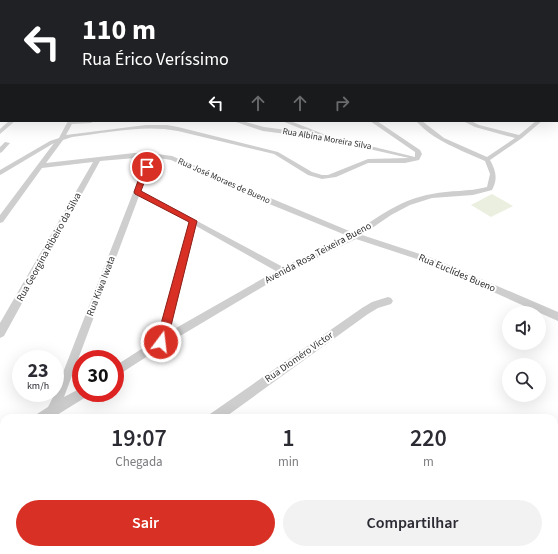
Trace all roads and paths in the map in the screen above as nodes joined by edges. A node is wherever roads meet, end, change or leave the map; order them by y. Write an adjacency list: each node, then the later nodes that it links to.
1 (11, 122): 9 (street)
2 (71, 122): 10 (street)
3 (239, 122): 11 (street, Rua Albina Moreira Silva)
4 (288, 122): 11 (lane)
5 (374, 122): 18 (street)
6 (420, 122): 20 (street)
7 (468, 122): 12 (street)
8 (538, 122): 12 (street)
9 (0, 132)
10 (62, 137): 15 (street); 16 (street); 18 (street)
11 (325, 137): 18 (street, Rua Albina Moreira Silva)
12 (520, 137): 20 (street)
13 (7, 143): 14 (street)
14 (0, 151)
15 (36, 151): 16 (street); 22 (street)
16 (50, 153): 21 (street)
17 (151, 155): 19 (street, Rua José Moraes de Bueno); 23 (street, Rua Kiwa Iwata); 26 (street, Rua José Moraes de Bueno)
18 (417, 158)
19 (97, 160): 21 (street, Rua José Moraes de Bueno); 30 (street, Rua Georgina Ribeiro da Silva)
20 (486, 160): 26 (street, Avenida Rosa Teixeira Bueno)
21 (40, 166): 24 (street)
22 (0, 173)
23 (137, 192): 25 (street); 34 (street, Rua Kiwa Iwata)
24 (0, 220)
25 (193, 221): 27 (street); 31 (street)
26 (355, 236): 27 (street, Avenida Rosa Teixeira Bueno); 29 (street, Rua Euclídes Bueno)
27 (283, 271): 31 (street, Avenida Rosa Teixeira Bueno)
28 (388, 301): 36 (street, Rua Dioméro Victor)
29 (558, 317)
30 (0, 333)
31 (161, 342): 32 (street, Avenida Rosa Teixeira Bueno)
32 (124, 366)
33 (72, 400): 35 (street)
34 (51, 414)
35 (52, 414)
36 (220, 414)

